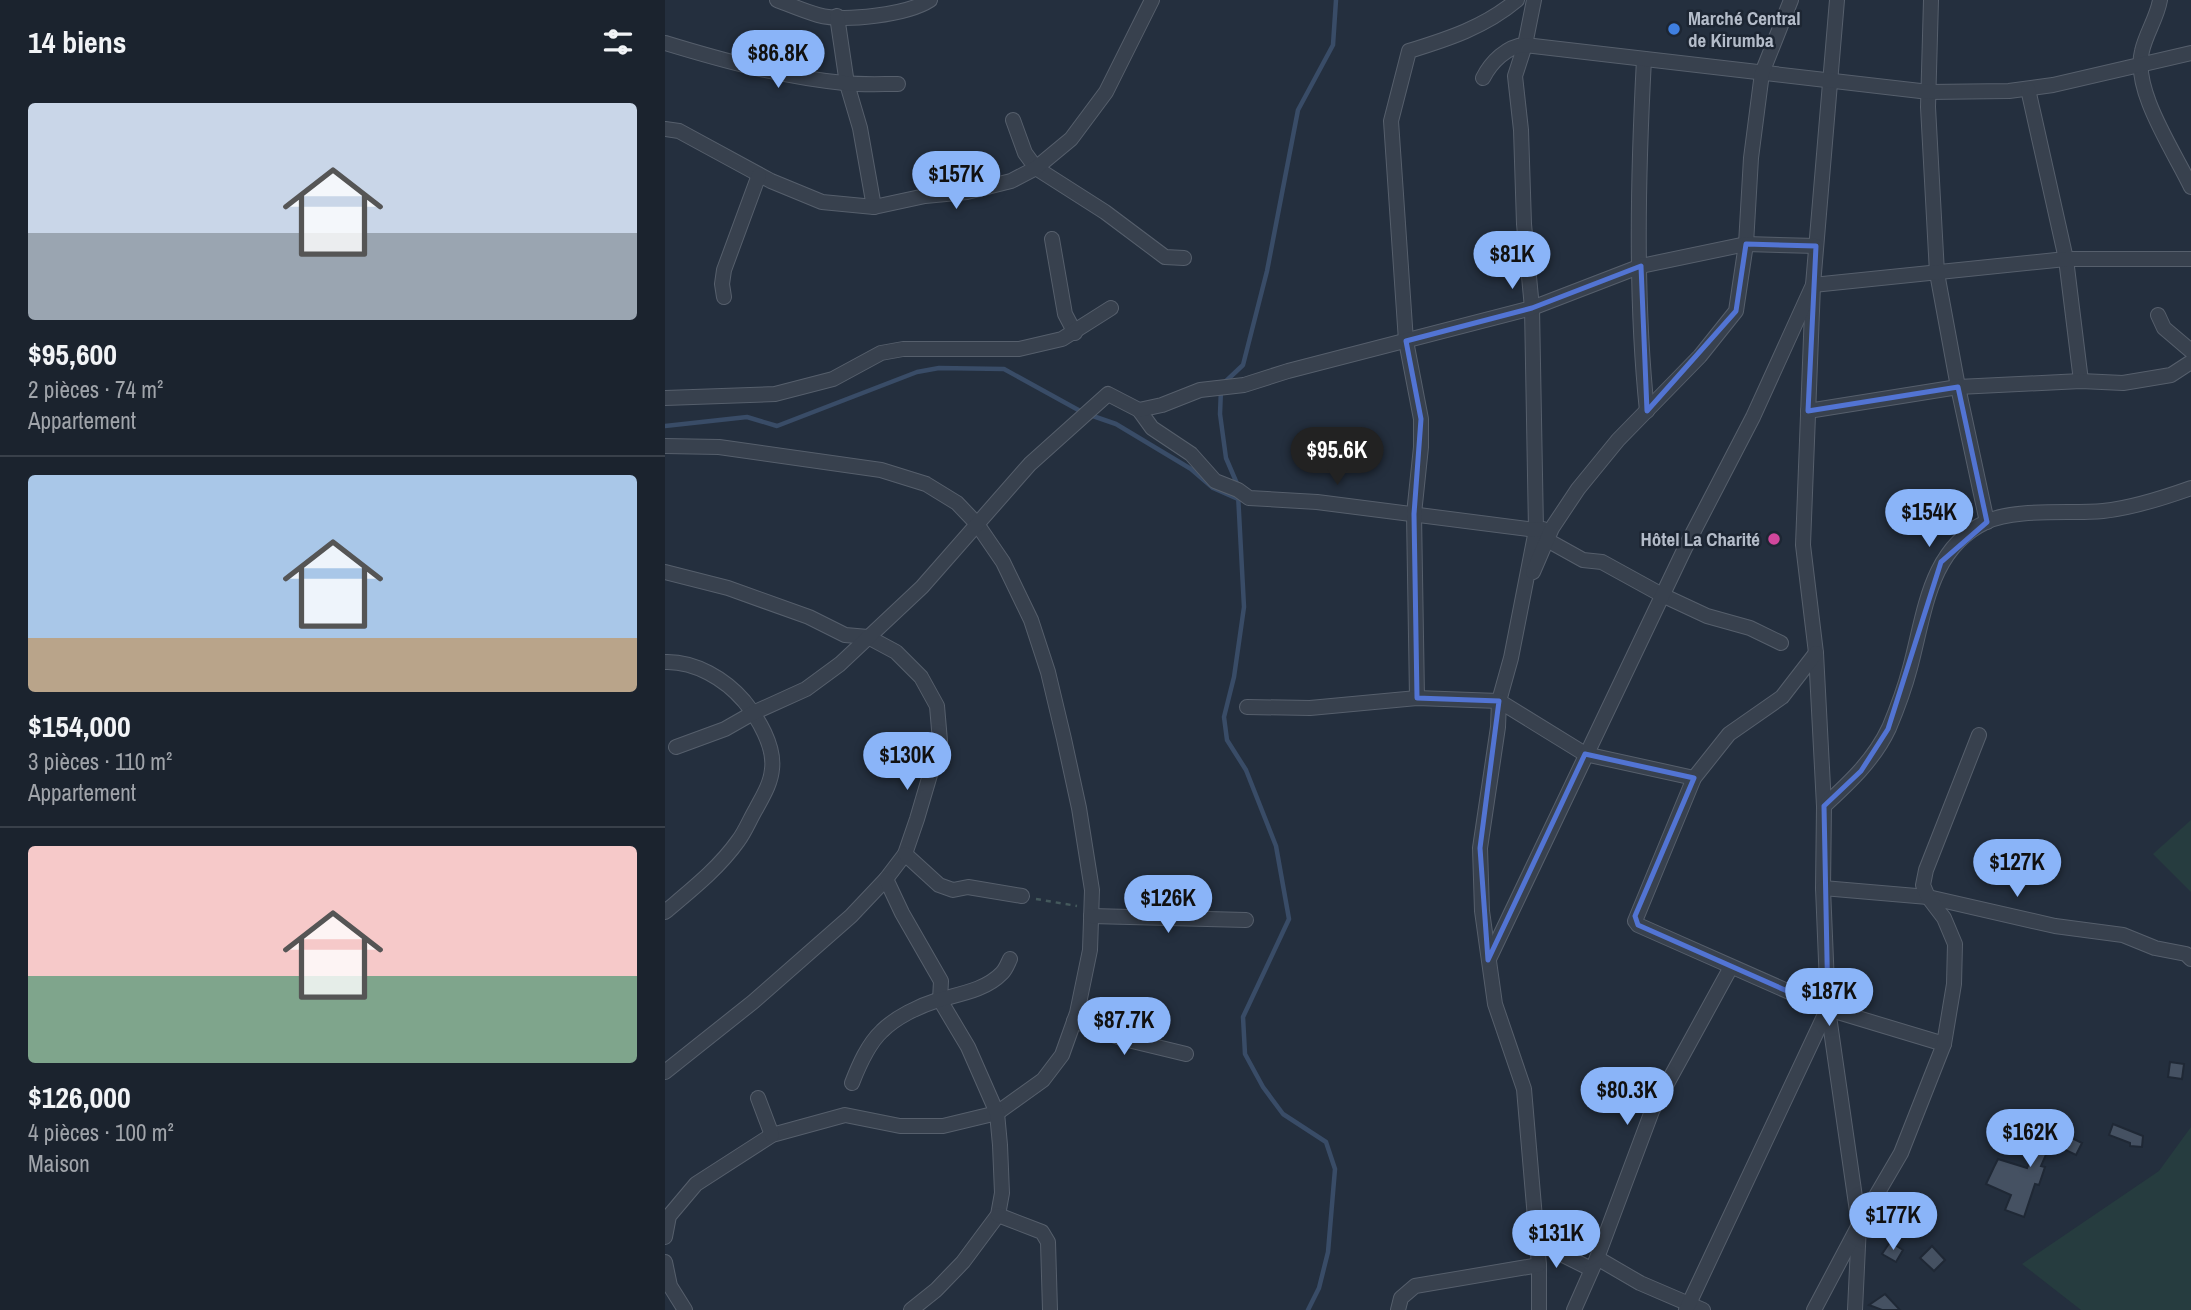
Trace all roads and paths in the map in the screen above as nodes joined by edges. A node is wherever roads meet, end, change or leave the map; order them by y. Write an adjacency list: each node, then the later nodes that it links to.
1 (777, 0): 10 (street)
2 (930, 0): 10 (street)
3 (1152, 0): 25 (street)
4 (1517, 0): 43 (street)
5 (1534, 0): 12 (street)
6 (1791, 0): 16 (street)
7 (1837, 0): 18 (street)
8 (1931, 0): 22 (street)
9 (2160, 0): 15 (street)
10 (837, 16): 20 (street)
11 (665, 43): 20 (street)
12 (1525, 45): 14 (street); 17 (street); 40 (street)
13 (2191, 53): 15 (street)
14 (1644, 59): 16 (street); 35 (street)
15 (2141, 64): 21 (street); 27 (street)
16 (1762, 73): 18 (street); 30 (street)
17 (1483, 78)
18 (1831, 82): 22 (street); 31 (street)
19 (898, 83): 20 (street)
20 (847, 84): 28 (street)
21 (2028, 89): 22 (street); 34 (street)
22 (1929, 92): 36 (street)
23 (1013, 120): 25 (street)
24 (665, 129): 26 (street)
25 (1037, 168): 28 (street); 32 (street)
26 (759, 174): 28 (street); 38 (street)
27 (2191, 187)
28 (874, 207)
29 (1052, 239): 42 (street)
30 (1746, 244): 31 (street); 35 (street); 50 (street)
31 (1816, 246): 37 (street)
32 (1184, 258)
33 (2191, 259): 34 (street)
34 (2066, 260): 36 (street); 46 (street)
35 (1641, 266): 40 (street); 50 (street)
36 (1937, 273): 37 (street); 47 (street)
37 (1813, 285): 51 (street); 59 (street)
38 (724, 298)
39 (1111, 308): 42 (street)
40 (1532, 308): 43 (street); 57 (street)
41 (2158, 314): 44 (street)
42 (1075, 332): 48 (street)
43 (1406, 341): 49 (street); 54 (street)
44 (2191, 351)
45 (2191, 362): 46 (street)
46 (2081, 381): 47 (street)
47 (1958, 387): 51 (street); 55 (street)
48 (665, 398)
49 (1139, 410): 54 (street); 56 (street)
50 (1647, 411): 57 (street)
51 (1808, 411): 62 (street)
52 (665, 446): 56 (street)
53 (2191, 488): 55 (street)
54 (1414, 514): 57 (street); 64 (street)
55 (1987, 522): 72 (street)
56 (977, 524): 60 (street); 79 (street)
57 (1545, 533): 59 (street); 65 (street)
58 (665, 572): 60 (street)
59 (1662, 595): 61 (street); 70 (street)
60 (868, 637): 67 (street); 73 (street)
61 (1781, 643)
62 (1816, 653): 71 (street); 72 (street)
63 (665, 662): 67 (street)
64 (1417, 698): 65 (street); 66 (street)
65 (1499, 701): 70 (street); 83 (street)
66 (1247, 706)
67 (753, 713): 69 (street); 78 (street)
68 (1979, 735): 77 (street)
69 (676, 747)
70 (1585, 754): 71 (street); 83 (street)
71 (1695, 779): 84 (street)
72 (1824, 806): 75 (street)
73 (905, 853): 74 (street); 76 (street)
74 (886, 879): 85 (street); 90 (street)
75 (1823, 888): 77 (street); 86 (street)
76 (1022, 896): 79 (path)
77 (1928, 897): 82 (street); 88 (street)
78 (665, 912)
79 (1091, 912): 80 (street); 87 (street)
80 (1247, 920)
81 (1010, 959): 85 (street)
82 (2191, 959)
83 (1488, 960): 98 (street)
84 (1731, 967): 86 (street); 100 (street)
85 (940, 1000): 91 (street); 93 (street)
86 (1828, 1009): 88 (street); 96 (street); 102 (street)
87 (1074, 1021): 89 (street); 93 (street)
88 (1944, 1044): 96 (street)
89 (1186, 1054)
90 (665, 1072)
91 (852, 1083)
92 (758, 1098): 94 (street)
93 (997, 1113): 94 (street); 95 (street)
94 (772, 1135): 97 (street)
95 (998, 1215): 104 (street); 105 (street)
96 (1859, 1224): 110 (street); 111 (street)
97 (665, 1237)
98 (1537, 1242): 100 (street); 101 (street)
99 (665, 1262): 103 (street)
100 (1594, 1263): 102 (street); 108 (street)
101 (1539, 1265): 106 (street); 107 (street)
102 (1688, 1306): 109 (street)
103 (685, 1310)
104 (911, 1310)
105 (1050, 1310)
106 (1398, 1310)
107 (1539, 1310)
108 (1574, 1310)
109 (1703, 1310)
110 (1814, 1310)
111 (1855, 1310)

